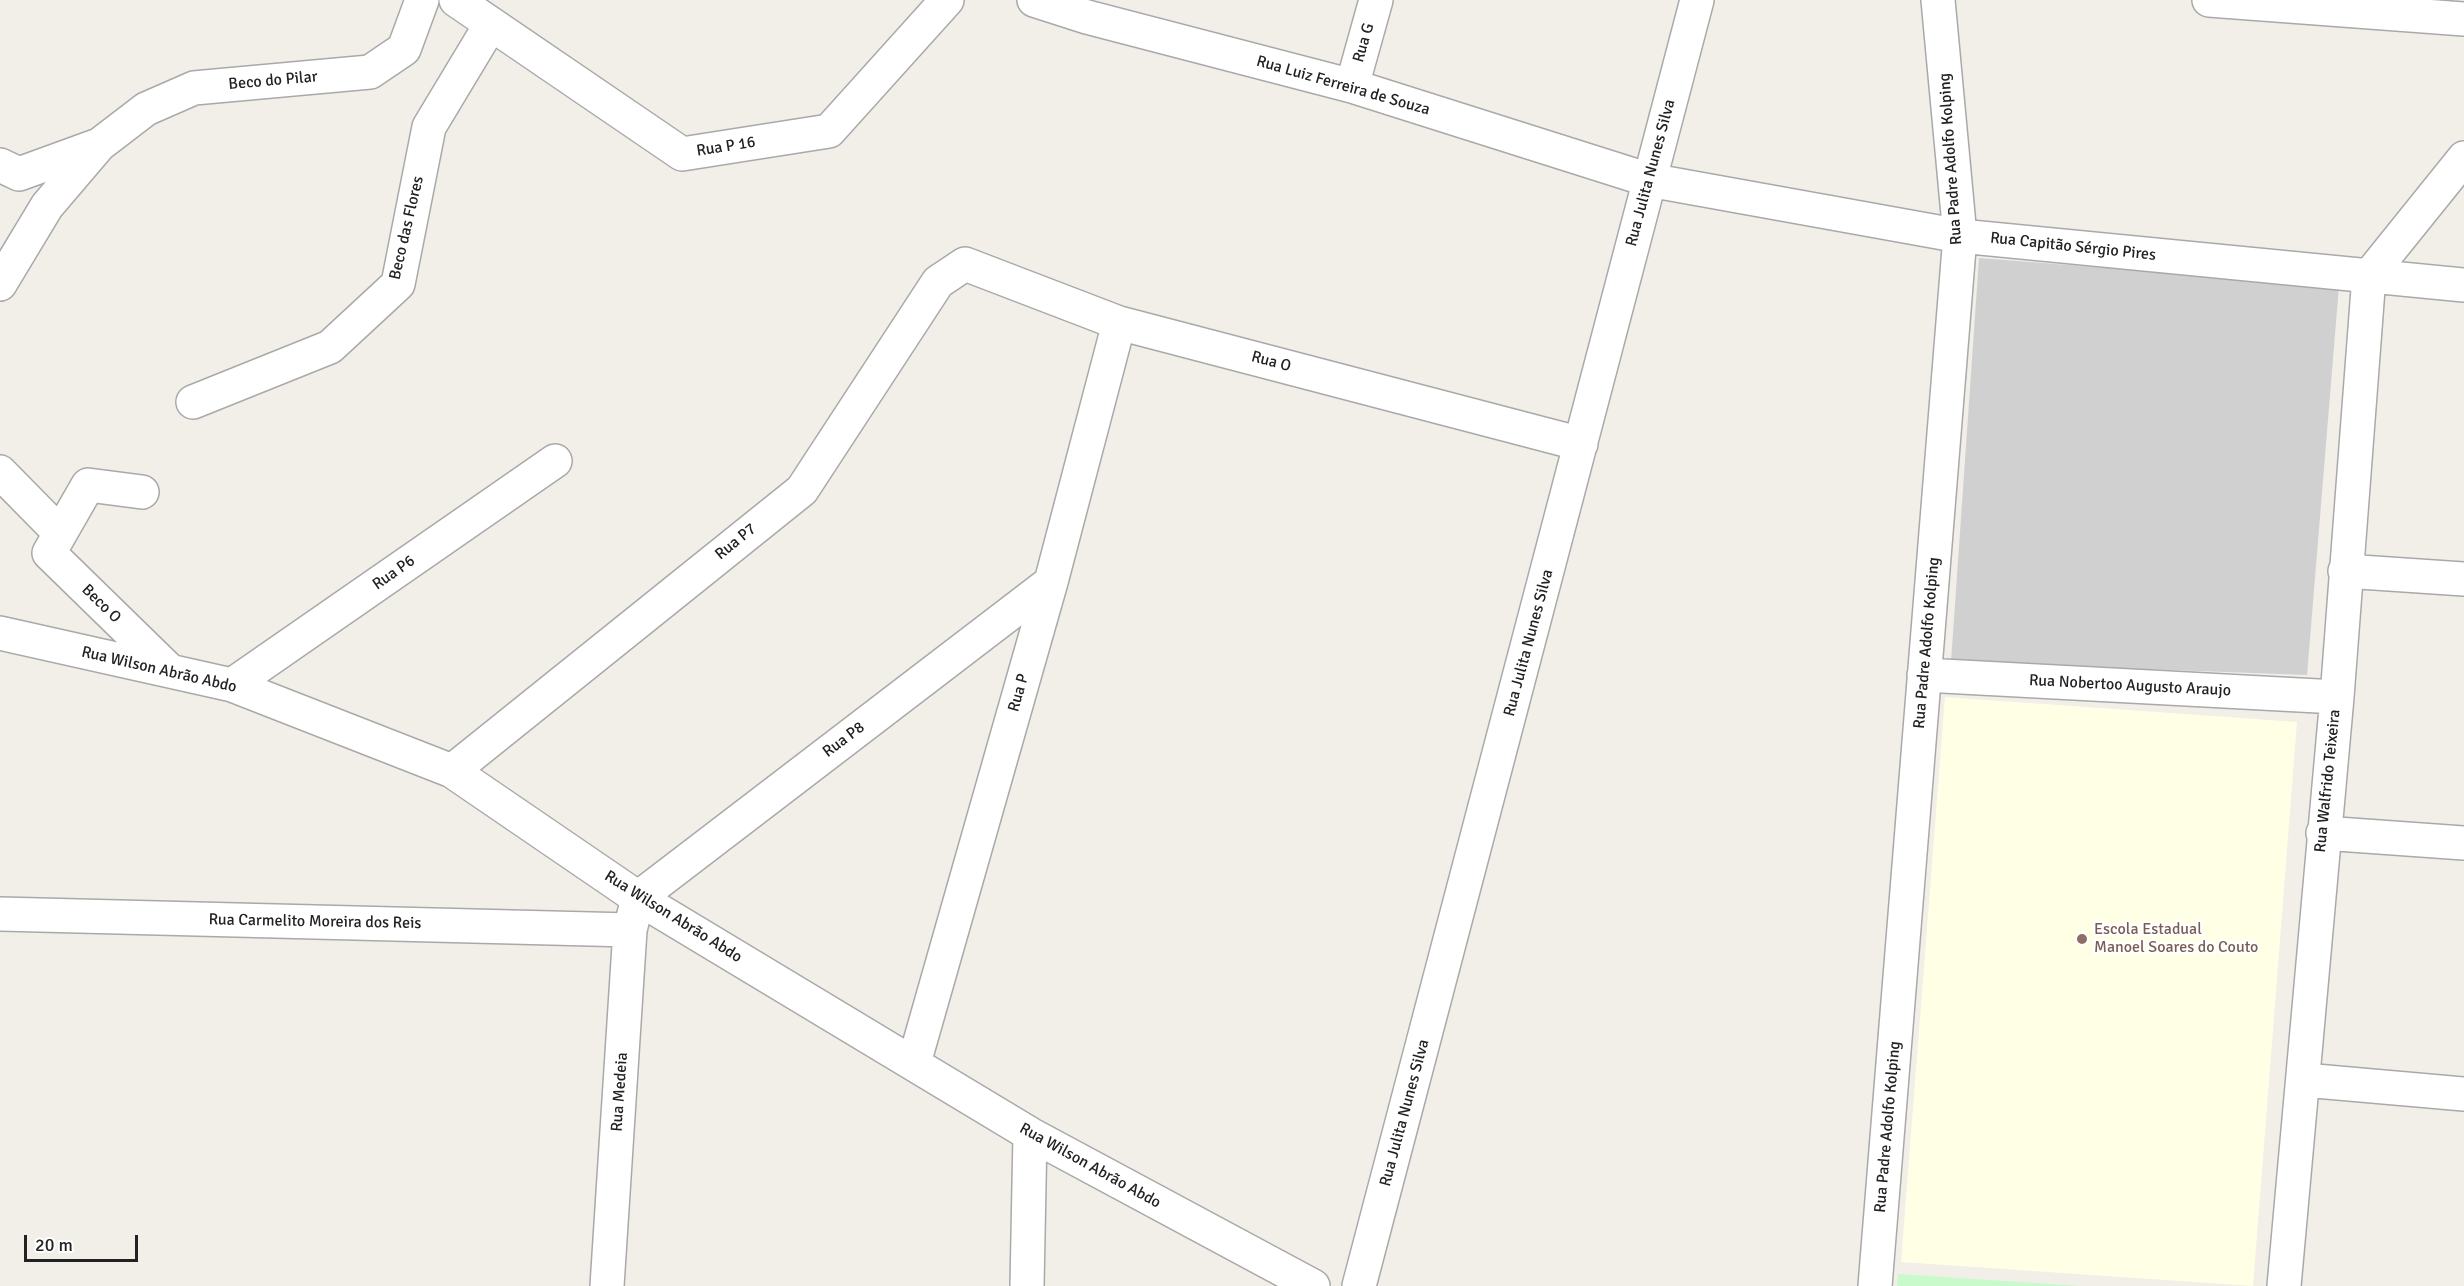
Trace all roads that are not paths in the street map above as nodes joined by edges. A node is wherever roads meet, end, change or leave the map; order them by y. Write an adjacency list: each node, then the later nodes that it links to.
1 (422, 0): 13 (street, Beco do Pilar)
2 (456, 0): 11 (street, Rua P 16)
3 (947, 0): 11 (street, Rua P 16)
4 (1034, 0): 9 (street, Rua Luiz Ferreira de Souza)
5 (1376, 0): 12 (street, Rua G)
6 (1696, 0): 16 (street, Rua Julita Nunes Silva)
7 (1938, 0): 17 (street, Rua Padre Adolfo Kolping)
8 (2209, 0): 10 (street)
9 (1090, 8): 12 (street, Rua Luiz Ferreira de Souza)
10 (2464, 19)
11 (491, 24): 23 (street, Beco das Flores)
12 (1352, 86): 16 (street, Rua Luiz Ferreira de Souza)
13 (99, 145): 15 (street, Beco do Pilar); 20 (street, Beco do Pilar)
14 (2464, 158): 19 (street)
15 (0, 165)
16 (1649, 180): 17 (street, Rua Capitão Sérgio Pires); 24 (street, Rua Julita Nunes Silva)
17 (1960, 236): 19 (street, Rua Capitão Sérgio Pires); 34 (street, Rua Padre Adolfo Kolping)
18 (965, 264): 22 (street, Rua O); 37 (street, Rua P7)
19 (2368, 276): 21 (street, Rua Capitão Sérgio Pires); 29 (street, Rua Walfrido Teixeira)
20 (0, 284)
21 (2464, 285)
22 (1119, 323): 24 (street, Rua O); 31 (street, Rua P)
23 (193, 402)
24 (1581, 444): 50 (street, Rua Julita Nunes Silva)
25 (555, 461): 35 (street, Rua P6)
26 (0, 472): 28 (street)
27 (142, 492): 28 (street, Beco O)
28 (60, 533): 33 (street, Beco O)
29 (2345, 571): 30 (street); 36 (street, Rua Walfrido Teixeira)
30 (2464, 579)
31 (1051, 582): 40 (street, Rua P8); 43 (street, Rua P)
32 (0, 633): 33 (street, Rua Wilson Abrão Abdo)
33 (170, 671): 35 (street, Rua Wilson Abrão Abdo)
34 (1924, 675): 36 (street, Rua Nobertoo Augusto Araujo); 51 (street, Rua Padre Adolfo Kolping)
35 (232, 685): 37 (street, Rua Wilson Abrão Abdo)
36 (2337, 697): 38 (street, Rua Walfrido Teixeira)
37 (452, 771): 40 (street, Rua Wilson Abrão Abdo)
38 (2323, 833): 39 (street); 44 (street, Rua Walfrido Teixeira)
39 (2464, 843)
40 (638, 898): 42 (street, Rua Medeia); 43 (street, Rua Wilson Abrão Abdo)
41 (0, 914): 42 (street, Rua Carmelito Moreira dos Reis)
42 (630, 930): 47 (street, Rua Medeia)
43 (914, 1063): 46 (street, Rua Wilson Abrão Abdo)
44 (2304, 1080): 45 (street); 52 (street, Rua Walfrido Teixeira)
45 (2464, 1094)
46 (1030, 1134): 48 (street); 49 (street, Rua Wilson Abrão Abdo)
47 (607, 1286)
48 (1027, 1286)
49 (1313, 1286)
50 (1359, 1286)
51 (1875, 1286)
52 (2284, 1286)

